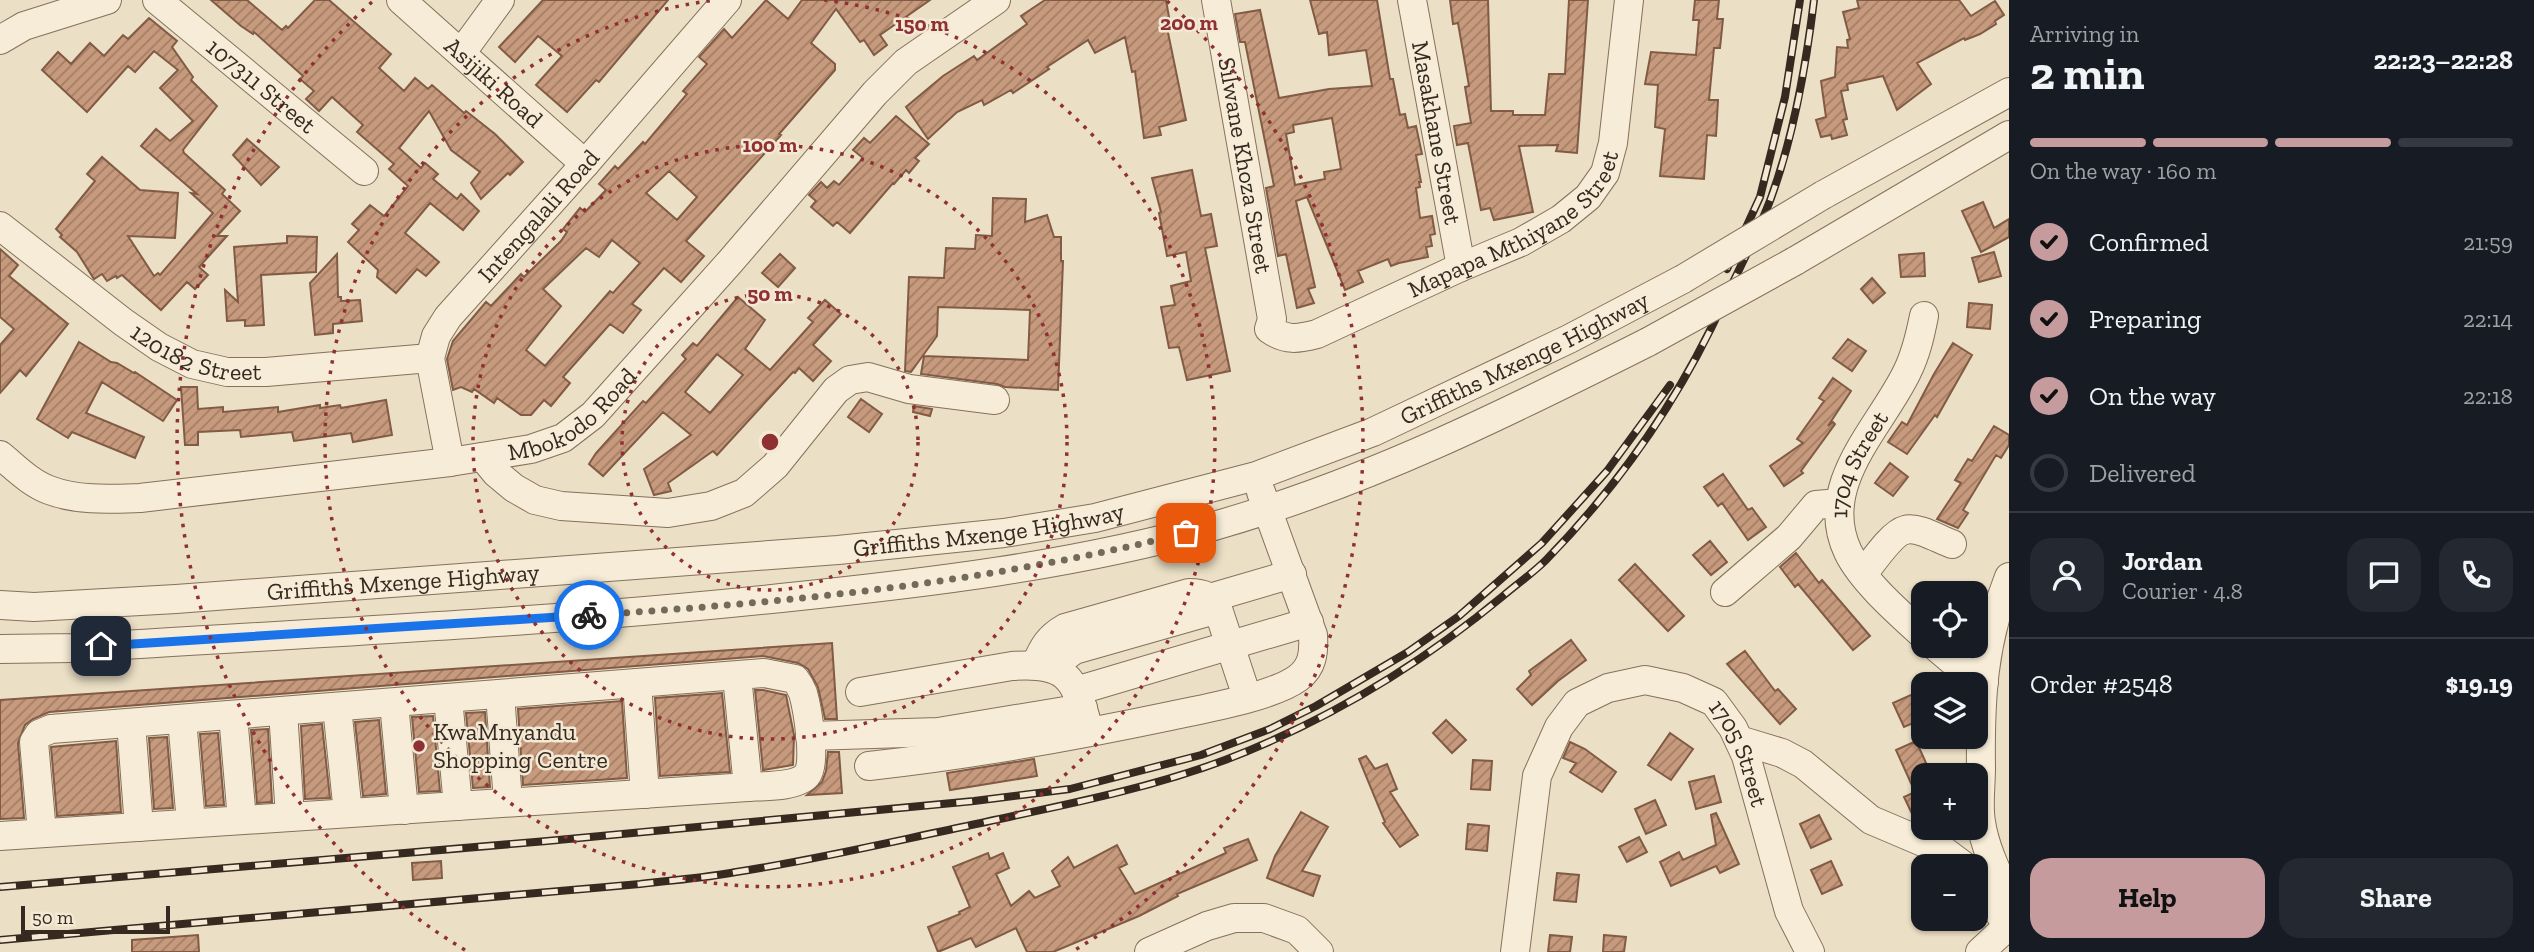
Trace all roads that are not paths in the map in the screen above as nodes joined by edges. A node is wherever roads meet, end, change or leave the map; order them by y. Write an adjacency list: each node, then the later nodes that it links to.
1 (107, 0): 10 (street)
2 (157, 0): 15 (street, 107311 Street)
3 (401, 0): 11 (street, Asijiki Road)
4 (500, 0): 11 (street)
5 (727, 0): 14 (street, Intengalali Road)
6 (996, 0): 23 (street, Mbokodo Road)
7 (1216, 0): 19 (street, Silwane Khoza Street)
8 (1412, 0): 17 (street, Masakhane Street)
9 (1629, 0): 17 (street, Mapapa Mthiyane Street)
10 (0, 40)
11 (462, 52): 14 (street, Asijiki Road)
12 (2009, 92): 25 (street, Griffiths Mxenge Highway, bridge)
13 (2006, 139): 27 (street, Griffiths Mxenge Highway, bridge)
14 (585, 164): 20 (street, Intengalali Road)
15 (364, 171)
16 (0, 226): 20 (street, 120182 Street)
17 (1461, 267): 19 (street, Mapapa Mthiyane Street)
18 (1924, 316): 26 (street, 1704 Street)
19 (1269, 329)
20 (430, 358): 24 (street)
21 (995, 400): 23 (street)
22 (0, 455): 24 (street, Mbokodo Road)
23 (484, 457): 24 (street, Mbokodo Road)
24 (450, 462)
25 (1256, 476): 27 (street); 33 (street, Griffiths Mxenge Highway)
26 (1839, 503): 30 (street, 1704 Street); 32 (street)
27 (1268, 510): 29 (street); 37 (street, Griffiths Mxenge Highway)
28 (1952, 544): 30 (street)
29 (1292, 574): 34 (street); 35 (street)
30 (1863, 574): 36 (street, 1704 Street)
31 (2009, 577): 40 (street)
32 (1725, 592)
33 (0, 605)
34 (1221, 620): 35 (street); 43 (street); 43 (street); 46 (street)
35 (1309, 622): 46 (street)
36 (1911, 623)
37 (0, 649)
38 (1949, 658): 39 (street)
39 (1968, 672)
40 (1985, 672)
41 (737, 676): 42 (street); 54 (street); 57 (street)
42 (637, 683): 45 (street); 58 (street)
43 (1067, 690): 44 (street); 46 (street); 54 (street); 56 (street)
44 (860, 692)
45 (500, 694): 47 (street); 59 (street)
46 (1247, 697)
47 (448, 698): 48 (street); 60 (street)
48 (394, 702): 49 (street); 61 (street)
49 (337, 707): 50 (street); 62 (street)
50 (283, 711): 51 (street); 63 (street)
51 (233, 715): 52 (street); 64 (street)
52 (182, 719): 53 (street); 65 (street)
53 (131, 723): 66 (street); 68 (street)
54 (810, 736): 57 (street)
55 (1739, 740): 67 (street); 78 (street, 1705 Street); 79 (street, 1705 Street)
56 (869, 766)
57 (748, 787): 58 (street)
58 (645, 794): 59 (street)
59 (508, 802): 60 (street)
60 (458, 806): 61 (street)
61 (404, 810): 62 (street)
62 (348, 813): 63 (street)
63 (290, 817): 64 (street)
64 (242, 820): 65 (street)
65 (191, 824): 66 (street)
66 (139, 827): 68 (street)
67 (1895, 832): 69 (street); 72 (street)
68 (42, 833): 70 (street)
69 (1911, 833)
70 (0, 836)
71 (1986, 840): 74 (street)
72 (1948, 854)
73 (1988, 896): 75 (street)
74 (2009, 898)
75 (2009, 926): 80 (street)
76 (1149, 952): 77 (street)
77 (1319, 952)
78 (1515, 952)
79 (1810, 952)
80 (1980, 952)

